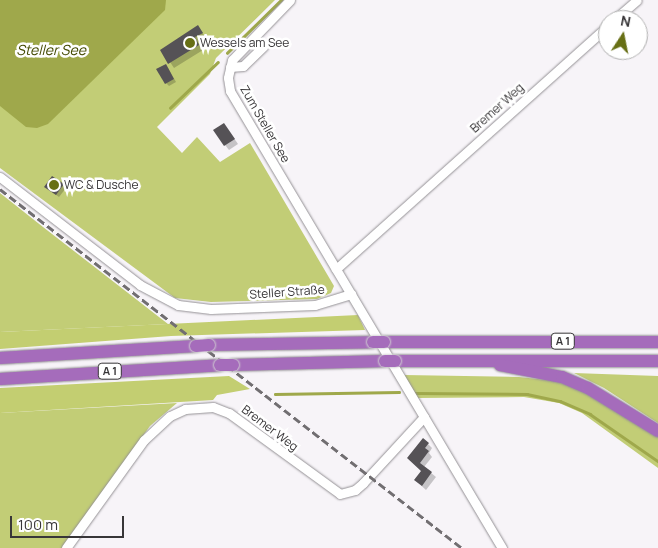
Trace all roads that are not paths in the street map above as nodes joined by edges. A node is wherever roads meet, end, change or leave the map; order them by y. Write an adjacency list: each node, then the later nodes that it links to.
1 (290, 0): 6 (street)
2 (637, 0): 3 (street)
3 (626, 10)
4 (598, 35): 8 (street, Bremer Weg)
5 (262, 47): 6 (street)
6 (230, 67): 8 (street, Zum Steller See)
7 (0, 177): 9 (street, Steller Straße)
8 (336, 269): 9 (street)
9 (351, 294): 15 (street)
10 (658, 342): 11 (highway, A 1, bridge)
11 (0, 358)
12 (470, 360): 13 (highway, A 1); 14 (highway, A 1, bridge); 16 (highway)
13 (658, 361)
14 (0, 379)
15 (424, 417): 17 (street, Bremer Weg); 18 (street)
16 (658, 431)
17 (66, 548)
18 (502, 548)

